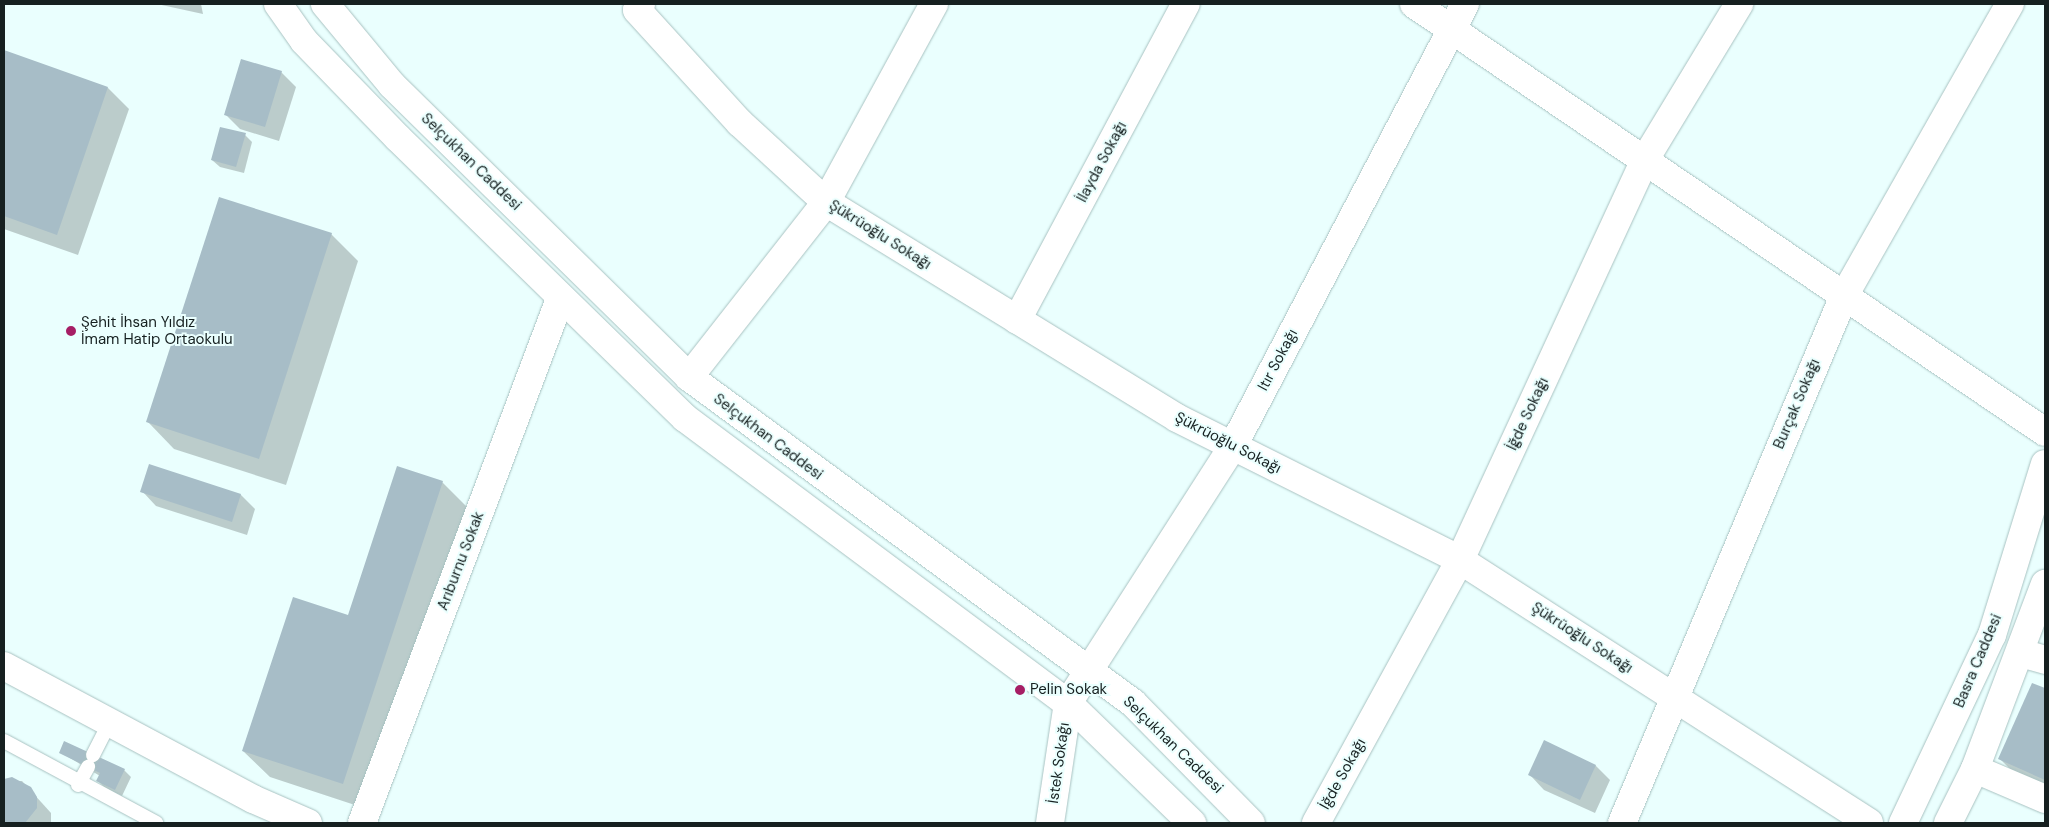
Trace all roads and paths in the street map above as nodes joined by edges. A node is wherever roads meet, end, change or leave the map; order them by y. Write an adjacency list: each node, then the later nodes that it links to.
1 (278, 4): 14 (street)
2 (325, 4): 16 (street, Selçukhan Caddesi)
3 (934, 4): 12 (street)
4 (1186, 4): 15 (street, İlayda Sokağı)
5 (1414, 4): 10 (street)
6 (1465, 4): 10 (street, Itır Sokağı)
7 (1739, 4): 11 (street, İğde Sokağı)
8 (2010, 4): 13 (street, Burçak Sokağı)
9 (636, 6): 12 (street, Şükrüoğlu Sokağı)
10 (1451, 29): 11 (street); 18 (street, Itır Sokağı)
11 (1644, 161): 13 (street); 20 (street, İğde Sokağı)
12 (826, 202): 15 (street, Şükrüoğlu Sokağı); 16 (street)
13 (1844, 296): 17 (street); 25 (street, Burçak Sokağı)
14 (560, 299): 26 (street); 34 (street, Arıburnu Sokak)
15 (1018, 320): 18 (street, Şükrüoğlu Sokağı)
16 (690, 377): 24 (street, Selçukhan Caddesi)
17 (2045, 432)
18 (1233, 446): 20 (street, Şükrüoğlu Sokağı); 24 (street, Itır Sokağı)
19 (2045, 464): 41 (street, Basra Caddesi)
20 (1460, 560): 25 (street, Şükrüoğlu Sokağı); 38 (street, İğde Sokağı)
21 (2045, 584): 22 (street)
22 (2033, 656): 29 (street)
23 (4, 666): 27 (street)
24 (1086, 669): 26 (street, Itır Sokağı); 37 (street, Selçukhan Caddesi)
25 (1672, 696): 39 (street, Burçak Sokağı); 40 (street, Şükrüoğlu Sokağı)
26 (1068, 703): 35 (street, İstek Sokağı); 36 (street)
27 (109, 724): 30 (lane); 33 (street)
28 (4, 742): 30 (lane)
29 (1975, 769): 31 (street); 42 (street)
30 (78, 785): 32 (lane)
31 (2045, 799)
32 (156, 823)
33 (308, 823)
34 (362, 823)
35 (1050, 823)
36 (1192, 823)
37 (1251, 823)
38 (1316, 823)
39 (1622, 823)
40 (1868, 823)
41 (1903, 823)
42 (1948, 823)

